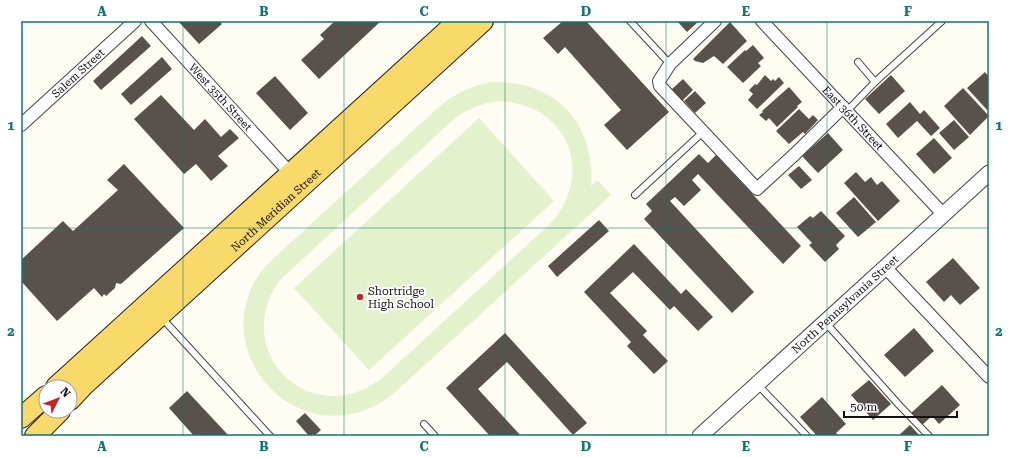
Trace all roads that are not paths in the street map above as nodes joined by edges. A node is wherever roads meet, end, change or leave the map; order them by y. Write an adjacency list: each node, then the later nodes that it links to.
1 (135, 21): 13 (street, Salem Street)
2 (151, 21): 16 (street, West 35th Street)
3 (458, 21): 16 (main road, North Meridian Street)
4 (483, 21): 20 (main road, North Meridian Street)
5 (630, 21): 10 (lane)
6 (715, 21): 10 (street)
7 (762, 21): 12 (street, East 36th Street)
8 (942, 21): 11 (lane)
9 (858, 62): 11 (lane)
10 (670, 64): 14 (street)
11 (875, 82): 12 (lane)
12 (845, 109): 14 (street); 18 (street, East 36th Street)
13 (21, 125)
14 (703, 132): 17 (lane)
15 (989, 173): 18 (street, North Pennsylvania Street)
16 (291, 174): 23 (main road, North Meridian Street)
17 (635, 195)
18 (943, 214): 19 (street, North Pennsylvania Street)
19 (885, 267): 21 (street, North Pennsylvania Street); 22 (street)
20 (160, 316): 25 (main road, North Meridian Street); 31 (lane)
21 (825, 322): 24 (street, North Pennsylvania Street); 35 (lane)
22 (989, 377)
23 (65, 379)
24 (757, 384): 33 (street, North Pennsylvania Street); 34 (lane)
25 (78, 391)
26 (38, 403): 27 (main road)
27 (21, 418)
28 (52, 419): 30 (main road)
29 (424, 424): 32 (lane)
30 (35, 436)
31 (270, 436)
32 (435, 436)
33 (700, 436)
34 (807, 436)
35 (929, 436)

